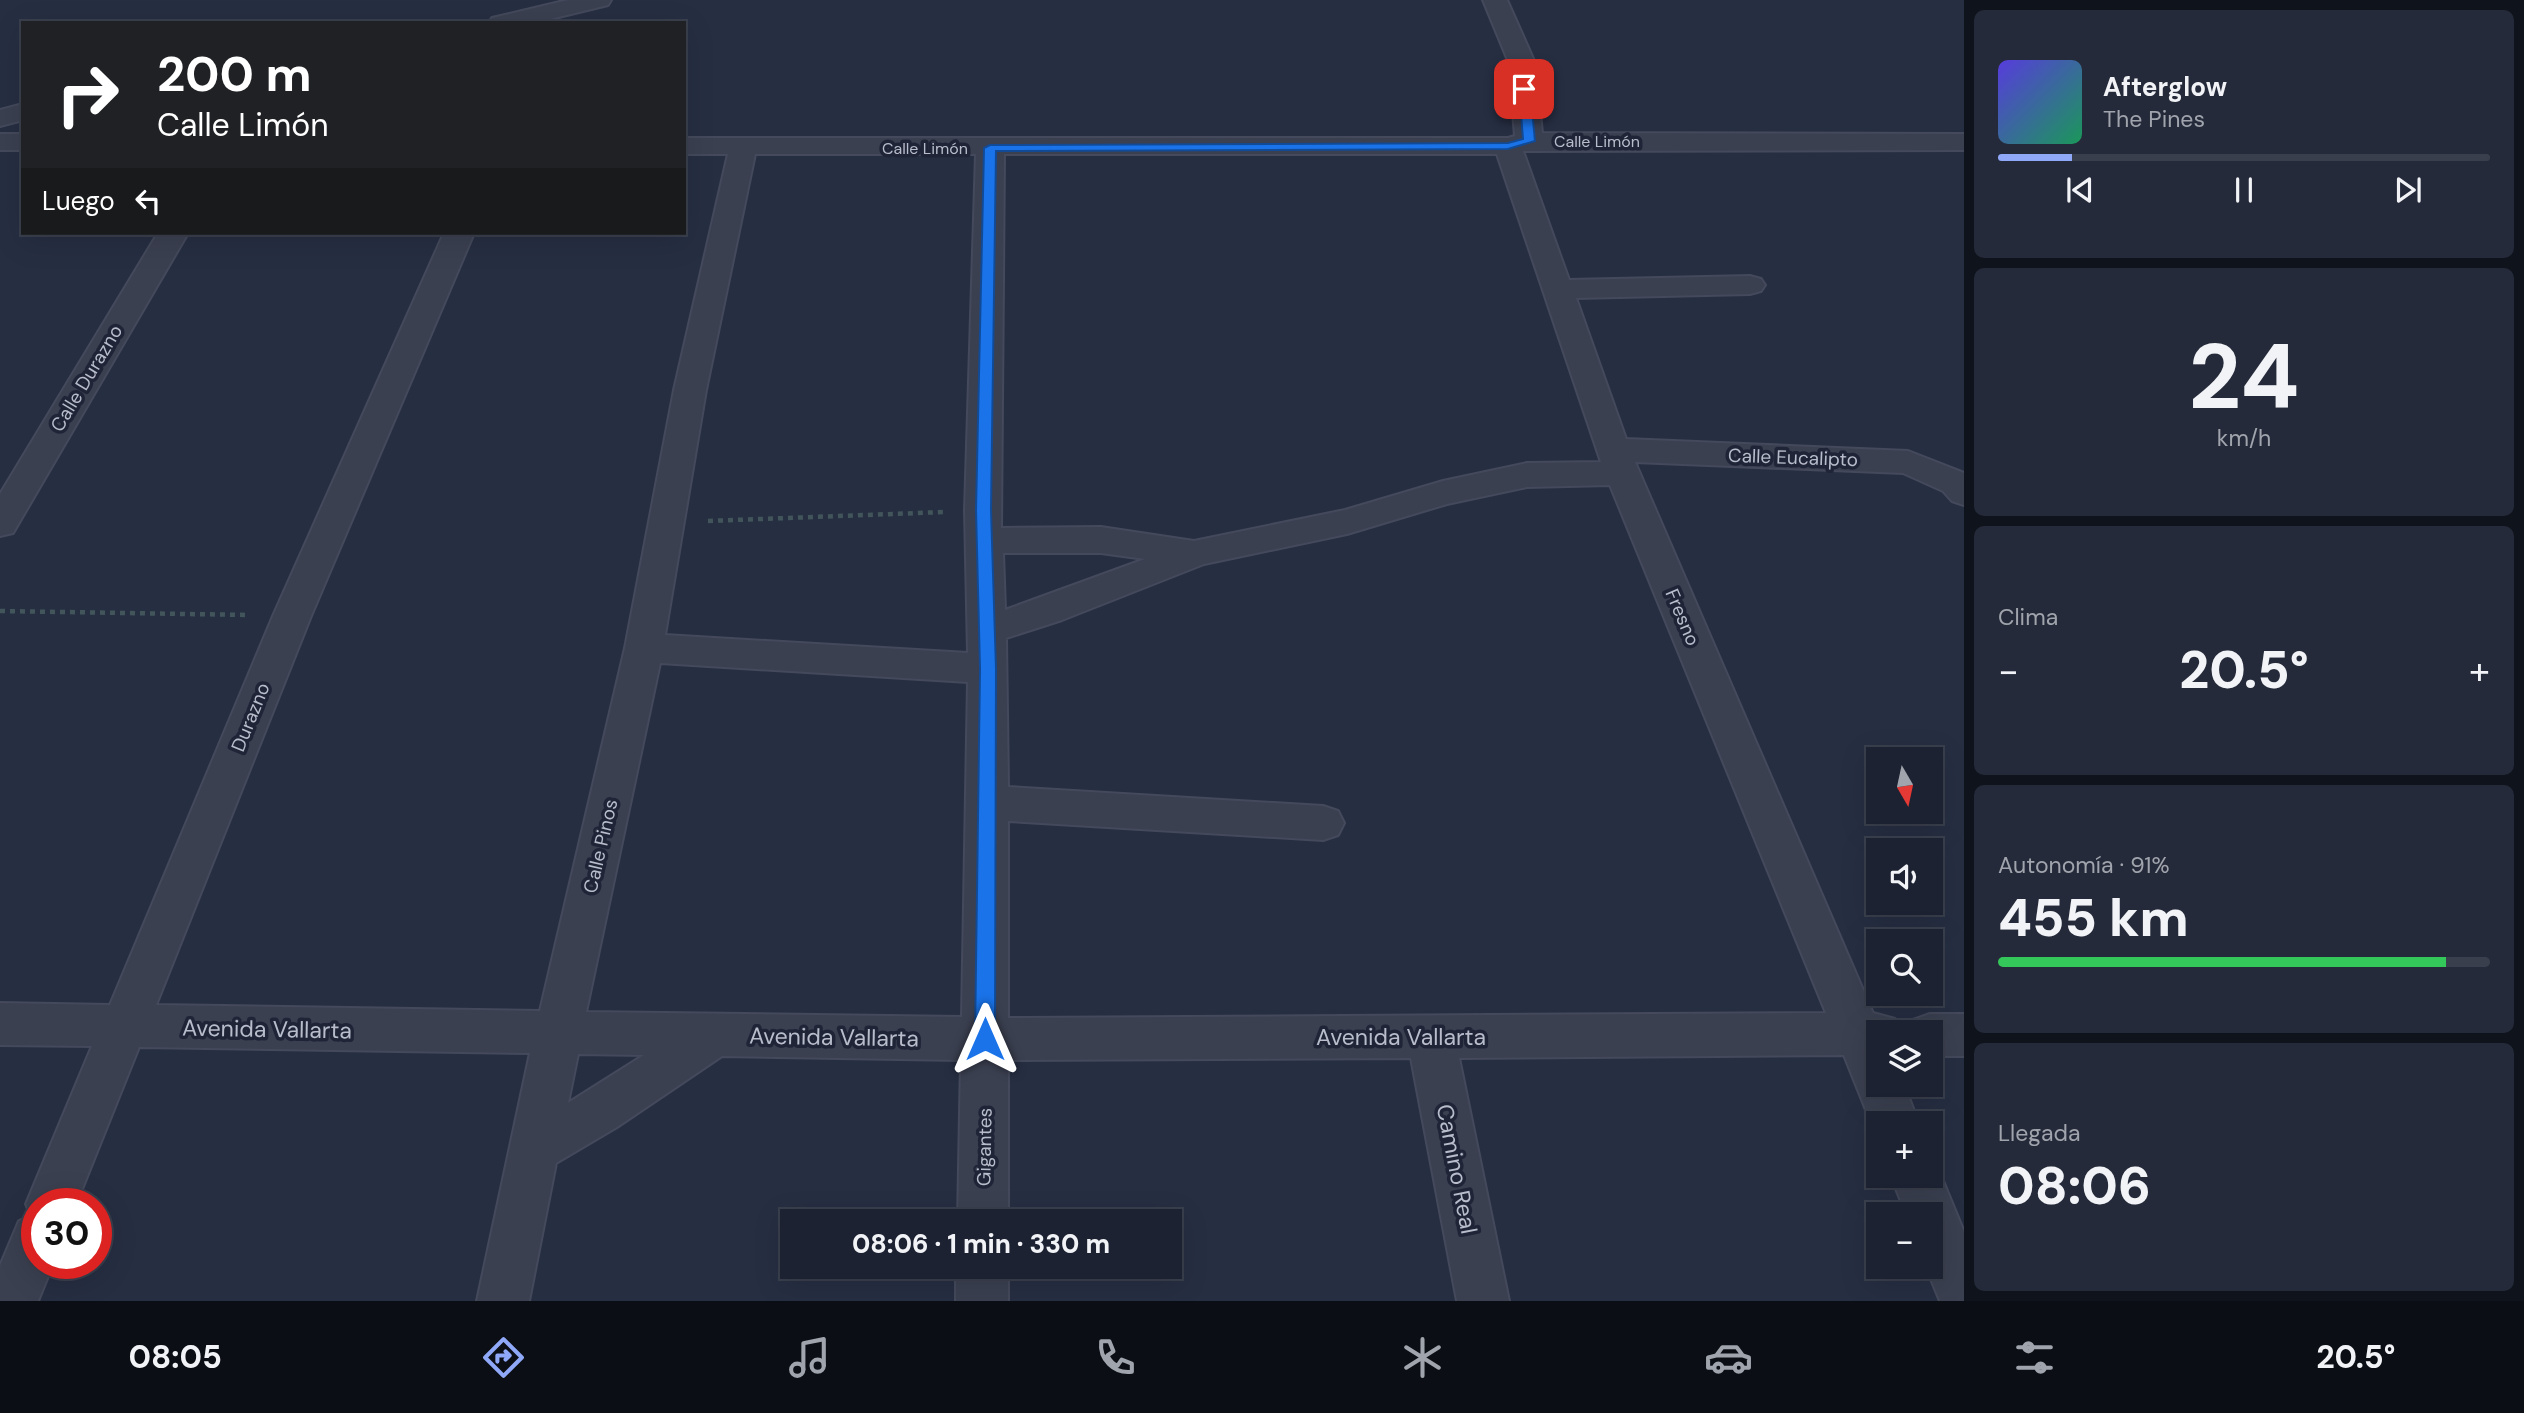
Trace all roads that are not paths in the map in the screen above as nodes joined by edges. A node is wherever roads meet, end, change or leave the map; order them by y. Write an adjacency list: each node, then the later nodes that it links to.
1 (599, 0): 3 (street)
2 (1495, 0): 9 (street, Fresno)
3 (522, 16)
4 (21, 113): 5 (street)
5 (0, 118)
6 (0, 142): 7 (street)
7 (21, 142)
8 (1964, 142): 9 (street, Calle Limón)
9 (1519, 143): 12 (street, Calle Limón); 16 (street, Fresno)
10 (686, 146): 11 (street, Calle Limón)
11 (743, 146): 12 (street, Calle Limón); 23 (street, Calle Pinos)
12 (990, 148): 20 (street, Gigantes)
13 (172, 235): 19 (street, Calle Durazno)
14 (458, 235): 28 (street, Durazno)
15 (1750, 285): 16 (street)
16 (1558, 289): 17 (street, Fresno)
17 (1618, 461): 18 (street, Calle Eucalipto); 21 (street, Calle Eucalipto); 29 (street, Fresno)
18 (1964, 493)
19 (0, 524)
20 (984, 526): 21 (street); 22 (street, Gigantes)
21 (1197, 553): 22 (street)
22 (987, 630): 24 (street, Gigantes)
23 (644, 648): 24 (street); 30 (street, Calle Pinos)
24 (988, 669): 25 (street, Gigantes)
25 (987, 803): 26 (street); 36 (street, Gigantes)
26 (1323, 823)
27 (0, 1024): 28 (street, Avenida Vallarta)
28 (122, 1026): 30 (street, Avenida Vallarta); 38 (street, Durazno)
29 (1866, 1029)
30 (558, 1034): 34 (street, Avenida Vallarta); 37 (street, Calle Pinos)
31 (1866, 1034): 35 (street, Avenida Vallarta)
32 (1943, 1035): 33 (street)
33 (1964, 1035)
34 (713, 1036): 36 (street, Avenida Vallarta); 37 (street)
35 (1431, 1037): 36 (street, Avenida Vallarta); 47 (street, Camino Real)
36 (985, 1039): 40 (street, Gigantes)
37 (534, 1149): 45 (street, Calle Pinos)
38 (57, 1188)
39 (1921, 1188): 43 (street)
40 (983, 1209)
41 (21, 1278): 44 (street)
42 (982, 1279): 46 (street)
43 (1964, 1296)
44 (12, 1301)
45 (503, 1301)
46 (982, 1301)
47 (1483, 1301)

